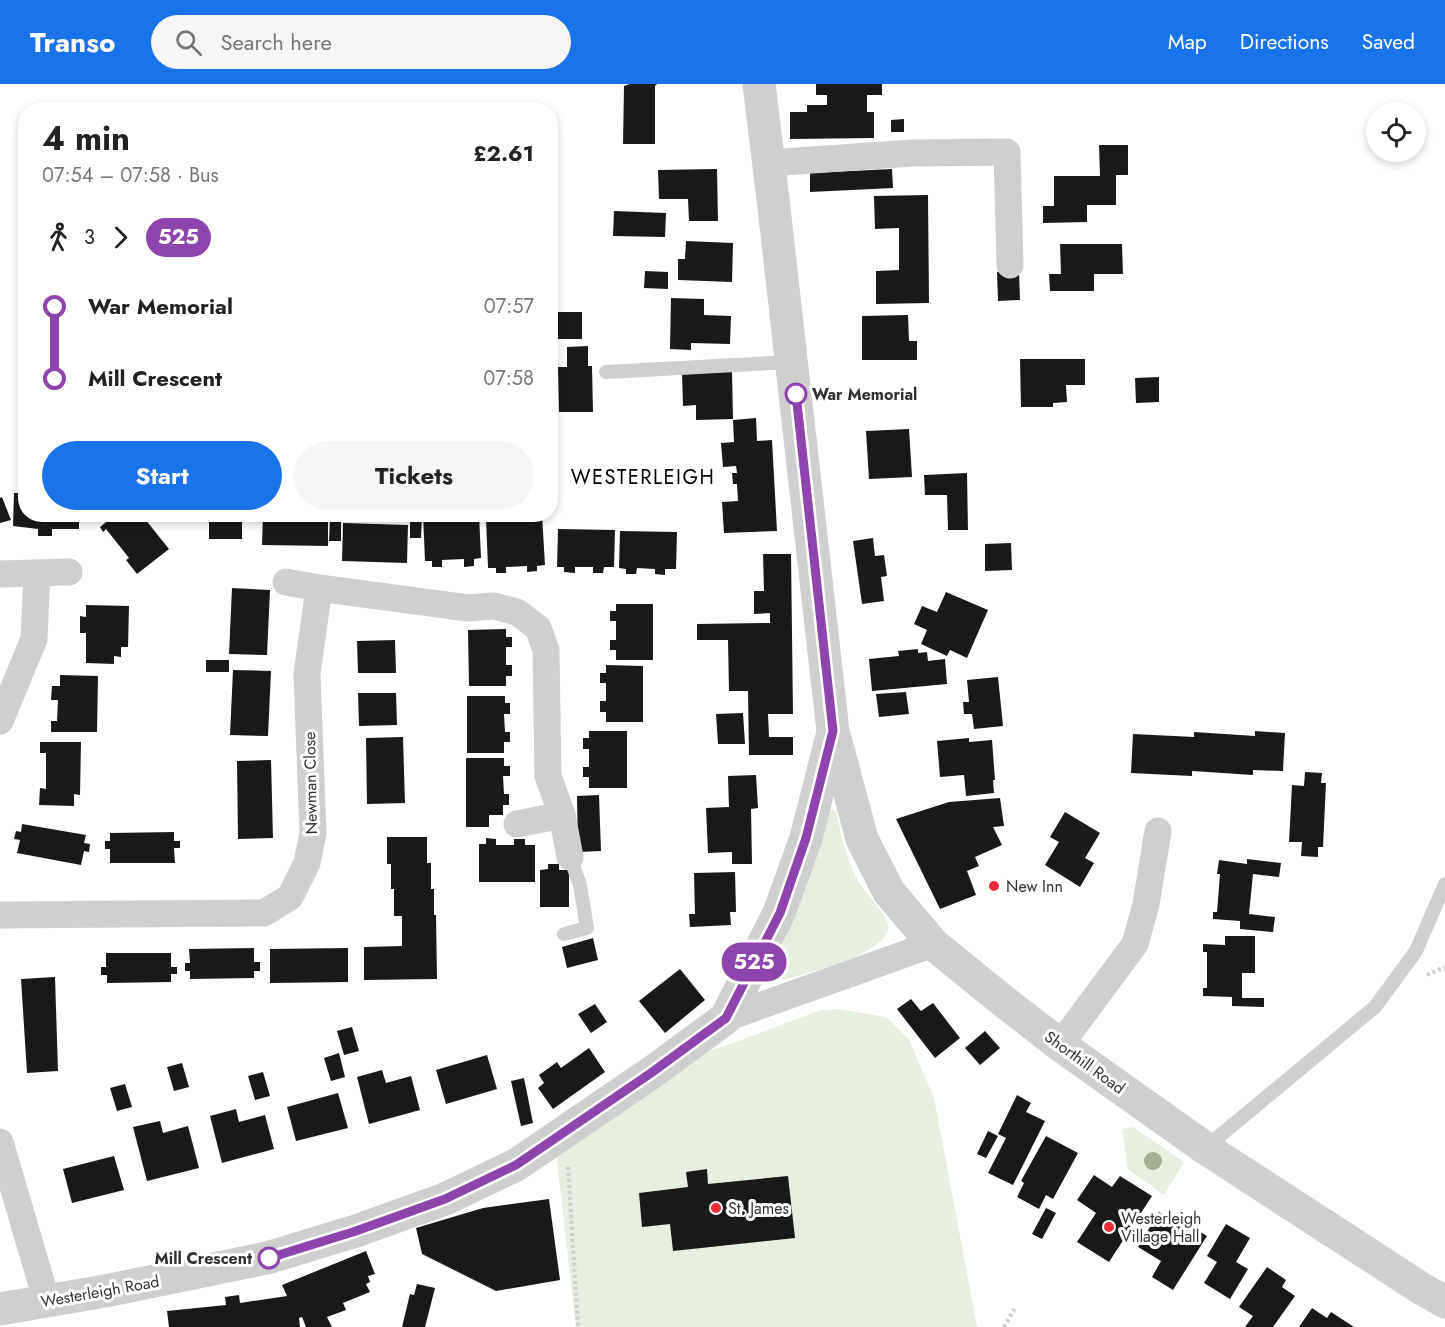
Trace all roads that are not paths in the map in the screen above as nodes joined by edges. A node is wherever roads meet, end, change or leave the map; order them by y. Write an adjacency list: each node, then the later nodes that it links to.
1 (759, 84): 2 (street)
2 (769, 163): 3 (street); 4 (street)
3 (1010, 265)
4 (792, 362): 5 (lane); 12 (street)
5 (606, 372)
6 (69, 572): 7 (street)
7 (37, 573): 8 (street); 11 (street)
8 (0, 574)
9 (286, 582): 10 (street)
10 (319, 588): 13 (street); 18 (street, Newman Close)
11 (0, 721)
12 (833, 731): 20 (street, Shorthill Road); 21 (street, Westerleigh Road)
13 (562, 815): 14 (street); 16 (street)
14 (517, 824)
15 (1158, 831): 22 (street)
16 (570, 857): 19 (lane)
17 (1445, 884): 24 (lane)
18 (0, 915)
19 (564, 934)
20 (933, 944): 21 (street); 22 (street, Shorthill Road)
21 (726, 1018): 25 (street, Westerleigh Road)
22 (1060, 1045): 24 (street, Shorthill Road)
23 (0, 1142): 25 (street)
24 (1205, 1148): 26 (street, Shorthill Road)
25 (47, 1302): 27 (street, Westerleigh Road)
26 (1445, 1302)
27 (0, 1308)

